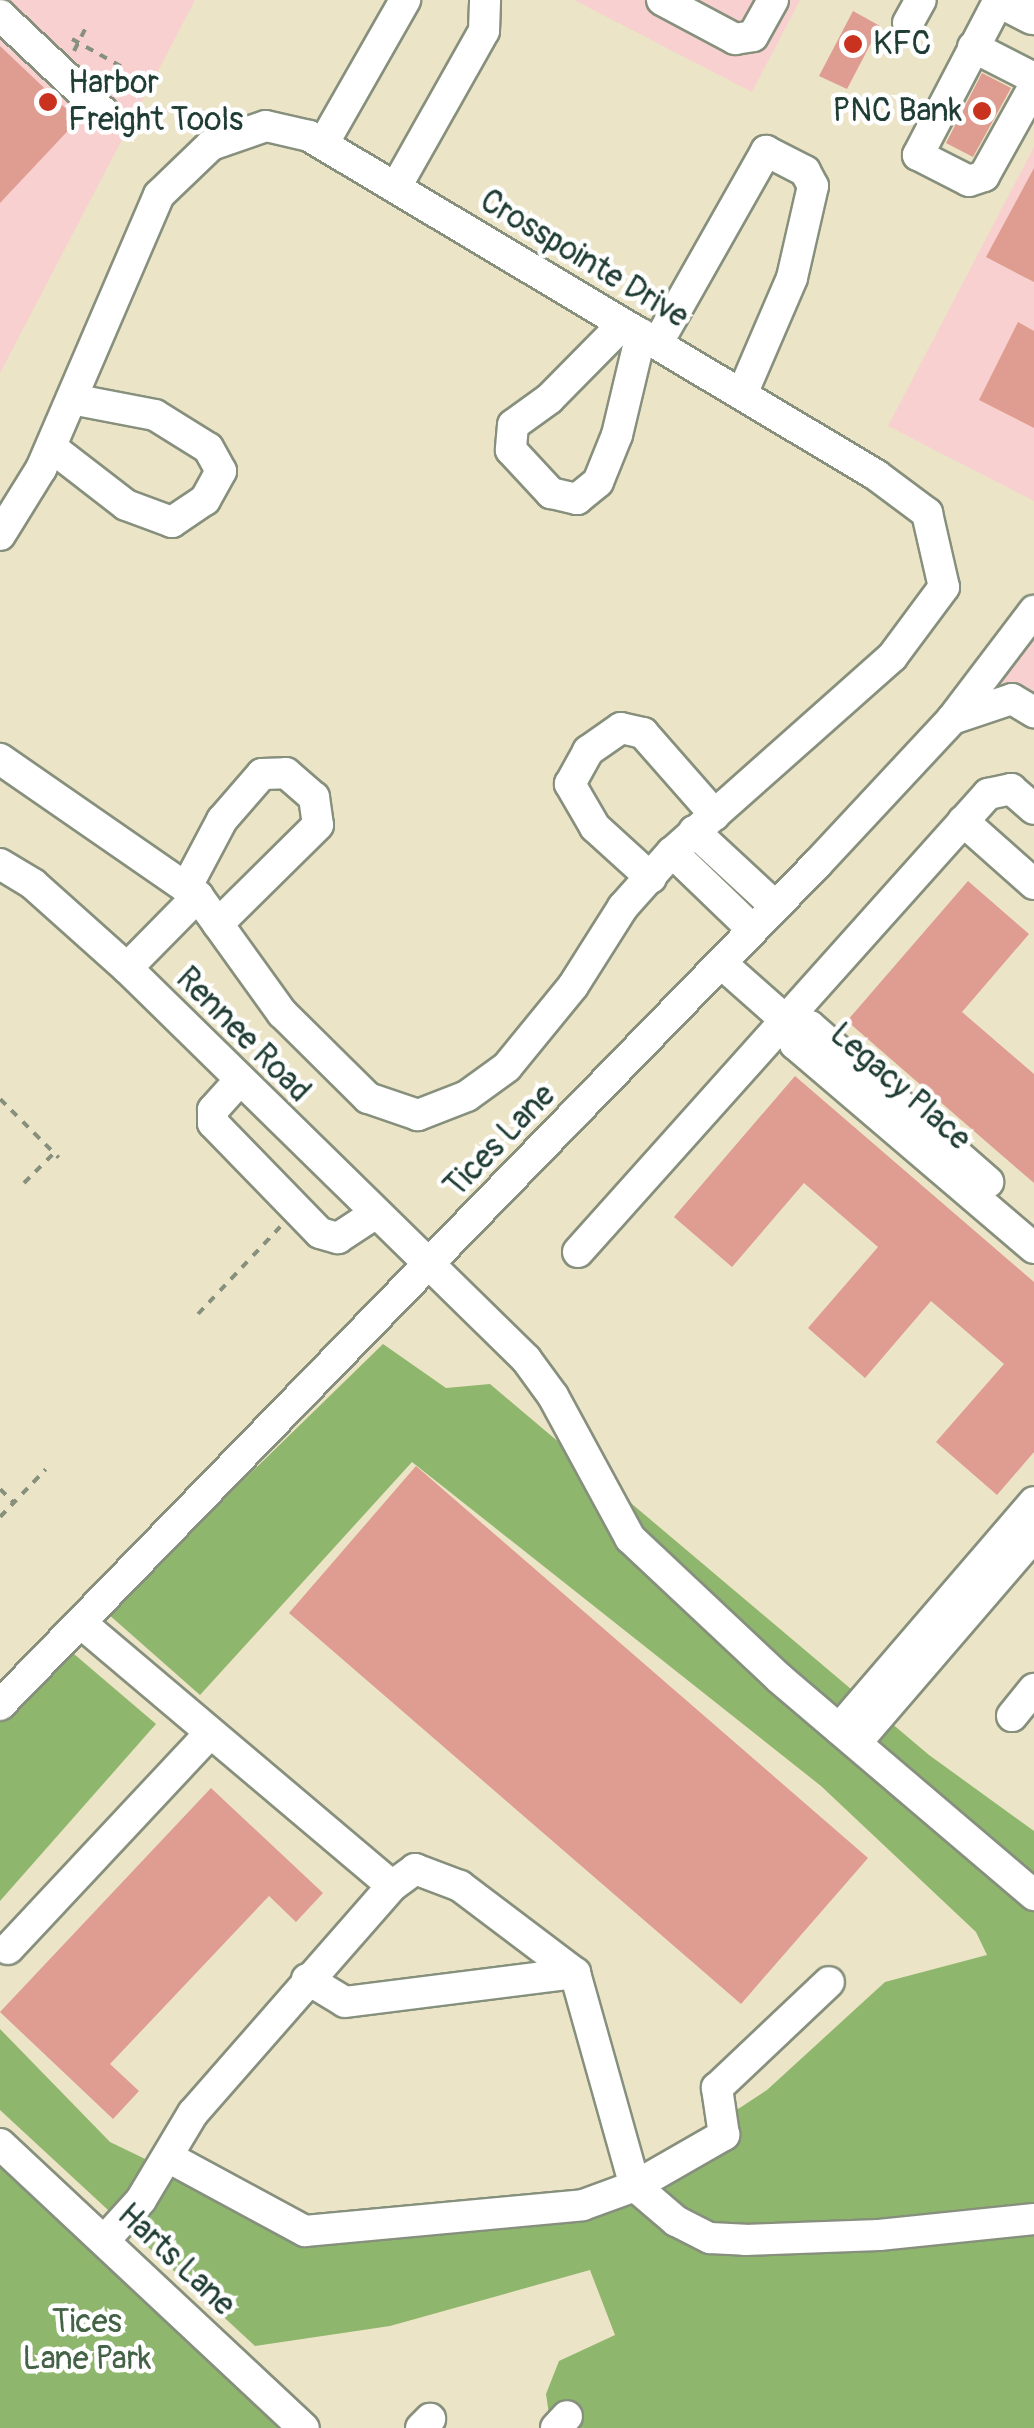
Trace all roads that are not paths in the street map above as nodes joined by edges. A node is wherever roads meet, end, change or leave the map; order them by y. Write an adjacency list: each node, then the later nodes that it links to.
1 (405, 0): 14 (street)
2 (485, 0): 16 (street)
3 (662, 0): 4 (street)
4 (773, 0)
5 (1000, 0): 9 (street)
6 (1008, 0): 7 (highway)
7 (1034, 13)
8 (0, 15): 13 (street)
9 (974, 47): 10 (street); 15 (street)
10 (1034, 78)
11 (1034, 86): 15 (street)
12 (1034, 110): 15 (street)
13 (103, 112)
14 (323, 144): 16 (street, Crosspointe Drive); 19 (street, Crosspointe Drive)
15 (968, 181)
16 (396, 187): 17 (street, Crosspointe Drive)
17 (640, 334): 17 (street); 18 (street, Crosspointe Drive); 18 (street)
18 (742, 394): 28 (street, Crosspointe Drive)
19 (72, 399): 20 (street, Crosspointe Drive); 20 (street)
20 (51, 447): 21 (street, Crosspointe Drive)
21 (0, 535)
22 (1033, 616): 24 (street, Tices Lane)
23 (1034, 712): 24 (street)
24 (952, 719): 34 (street, Tices Lane)
25 (0, 759): 33 (street, Crosspointe Drive)
26 (1034, 809): 27 (street)
27 (964, 821): 32 (street); 39 (street)
28 (704, 823): 29 (street, Crosspointe Drive); 30 (street); 34 (street)
29 (672, 852): 30 (street, Crosspointe Drive); 36 (street)
30 (651, 878): 35 (street, Crosspointe Drive)
31 (7, 879): 38 (street, Rennee Road)
32 (1034, 884)
33 (192, 892): 35 (street, Crosspointe Drive); 35 (street); 38 (street)
34 (775, 906): 36 (street, Tices Lane)
35 (218, 924)
36 (752, 930): 37 (street, Tices Lane)
37 (720, 963): 39 (street); 45 (street, Tices Lane)
38 (126, 968): 40 (street, Rennee Road)
39 (788, 1022): 42 (street, Legacy Place); 43 (street, Legacy Place); 44 (street)
40 (239, 1080): 41 (street, Rennee Road); 41 (street)
41 (373, 1215): 45 (street, Rennee Road)
42 (1034, 1222)
43 (1034, 1248)
44 (578, 1252)
45 (426, 1268): 47 (street, Tices Lane); 52 (street, Rennee Road)
46 (1030, 1522): 52 (street)
47 (81, 1623): 49 (street, Tices Lane); 51 (street)
48 (1034, 1689): 50 (street)
49 (0, 1705)
50 (1012, 1716)
51 (210, 1734): 53 (street); 55 (street)
52 (847, 1736): 54 (street, Rennee Road)
53 (392, 1886): 56 (street); 57 (street)
54 (1034, 1896)
55 (8, 1949)
56 (575, 1973): 57 (street); 61 (street)
57 (307, 1979): 60 (street)
58 (829, 1982): 61 (street)
59 (0, 2144): 63 (street, Harts Lane)
60 (168, 2157): 61 (street); 63 (street)
61 (635, 2186): 62 (street)
62 (1034, 2218)
63 (104, 2242): 64 (street, Harts Lane)
64 (304, 2428)

